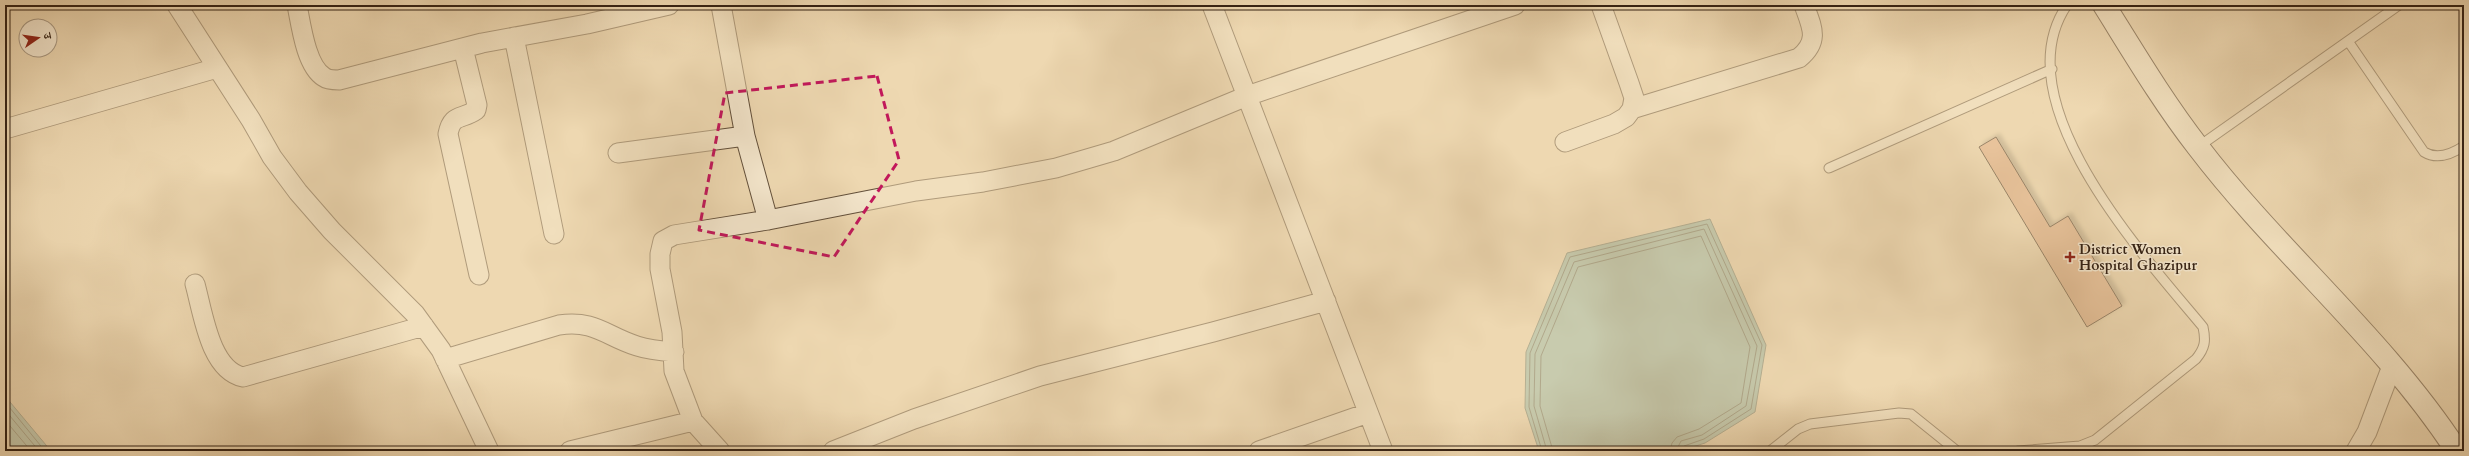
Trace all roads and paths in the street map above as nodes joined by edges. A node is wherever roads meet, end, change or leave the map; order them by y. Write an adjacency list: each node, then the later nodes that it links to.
1 (176, 5): 15 (street)
2 (297, 5): 14 (street)
3 (669, 5): 12 (street)
4 (721, 5): 20 (street)
5 (1212, 5): 17 (street)
6 (1515, 5): 17 (street)
7 (1601, 5): 18 (street)
8 (1804, 5): 18 (street)
9 (2067, 5): 16 (lane)
10 (2104, 5): 23 (street)
11 (2399, 5): 13 (lane)
12 (514, 37): 14 (street); 27 (street)
13 (2348, 41): 22 (lane); 23 (lane)
14 (464, 48): 28 (street)
15 (217, 68): 19 (street); 31 (street)
16 (2052, 69): 25 (lane); 45 (lane)
17 (1247, 96): 26 (street); 30 (street)
18 (1632, 109): 21 (street)
19 (5, 129)
20 (745, 136): 24 (street); 26 (street)
21 (1565, 142)
22 (2464, 146)
23 (2198, 147): 34 (street)
24 (618, 153)
25 (1829, 168)
26 (768, 220): 32 (street)
27 (554, 234)
28 (479, 275)
29 (195, 284): 31 (street)
30 (1326, 301): 35 (street); 40 (street)
31 (424, 326): 33 (street)
32 (674, 352): 33 (street); 36 (street)
33 (445, 359): 37 (street)
34 (2392, 366): 46 (street); 47 (street)
35 (1368, 413): 41 (street); 42 (street)
36 (693, 422): 38 (street); 39 (street)
37 (489, 451)
38 (570, 451)
39 (720, 451)
40 (833, 451)
41 (1259, 451)
42 (1383, 451)
43 (1770, 451): 44 (lane)
44 (1957, 451)
45 (2018, 451)
46 (2356, 451)
47 (2457, 451)

